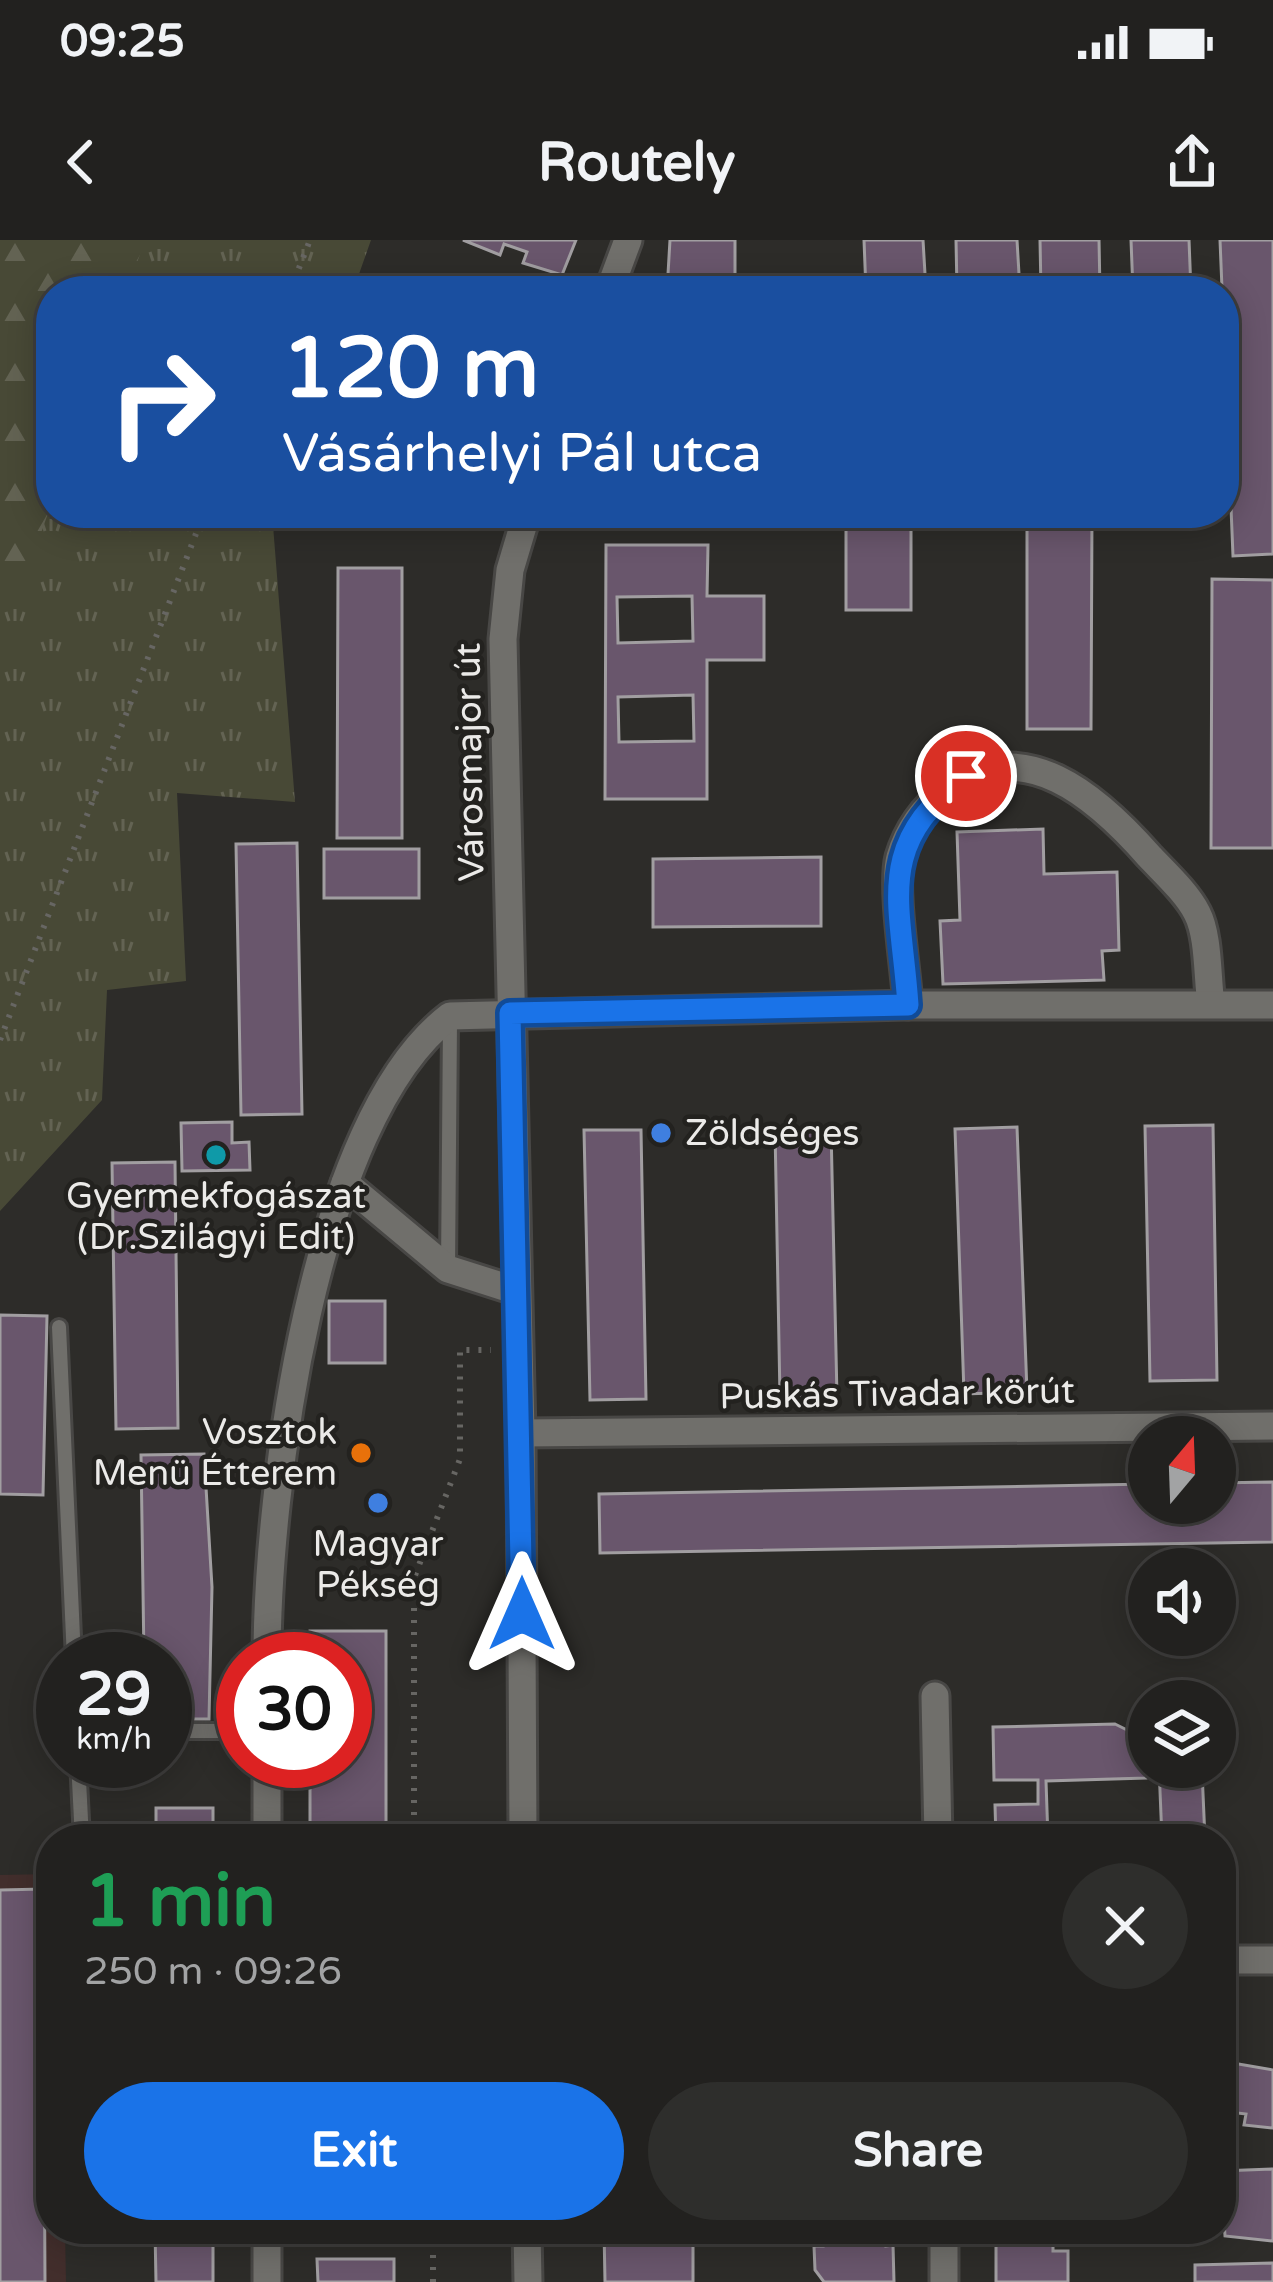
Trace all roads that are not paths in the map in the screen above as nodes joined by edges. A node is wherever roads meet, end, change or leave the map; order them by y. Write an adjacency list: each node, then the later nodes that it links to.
1 (628, 240): 2 (street)
2 (615, 276)
3 (523, 528): 7 (street, Városmajor út)
4 (1210, 1004): 5 (street); 5 (street); 6 (street)
5 (908, 1005): 7 (street)
6 (1273, 1006)
7 (510, 1013): 8 (street); 11 (street, Városmajor út)
8 (450, 1016): 9 (street); 10 (lane)
9 (345, 1183): 10 (street); 16 (street)
10 (448, 1269): 11 (street)
11 (517, 1291): 14 (street, Városmajor út)
12 (59, 1327): 15 (lane)
13 (1273, 1426): 14 (street, Puskás Tivadar körút)
14 (521, 1433): 22 (street, Városmajor út)
15 (73, 1632)
16 (267, 1632)
17 (935, 1696): 23 (street)
18 (79, 1788): 20 (lane)
19 (267, 1788): 21 (street)
20 (81, 1824)
21 (267, 1824)
22 (523, 1824)
23 (938, 1824)
24 (1236, 1960): 25 (street)
25 (1273, 1960)
26 (267, 2244): 29 (street)
27 (527, 2244): 30 (street)
28 (944, 2244): 31 (street)
29 (267, 2282)
30 (528, 2282)
31 (944, 2282)

